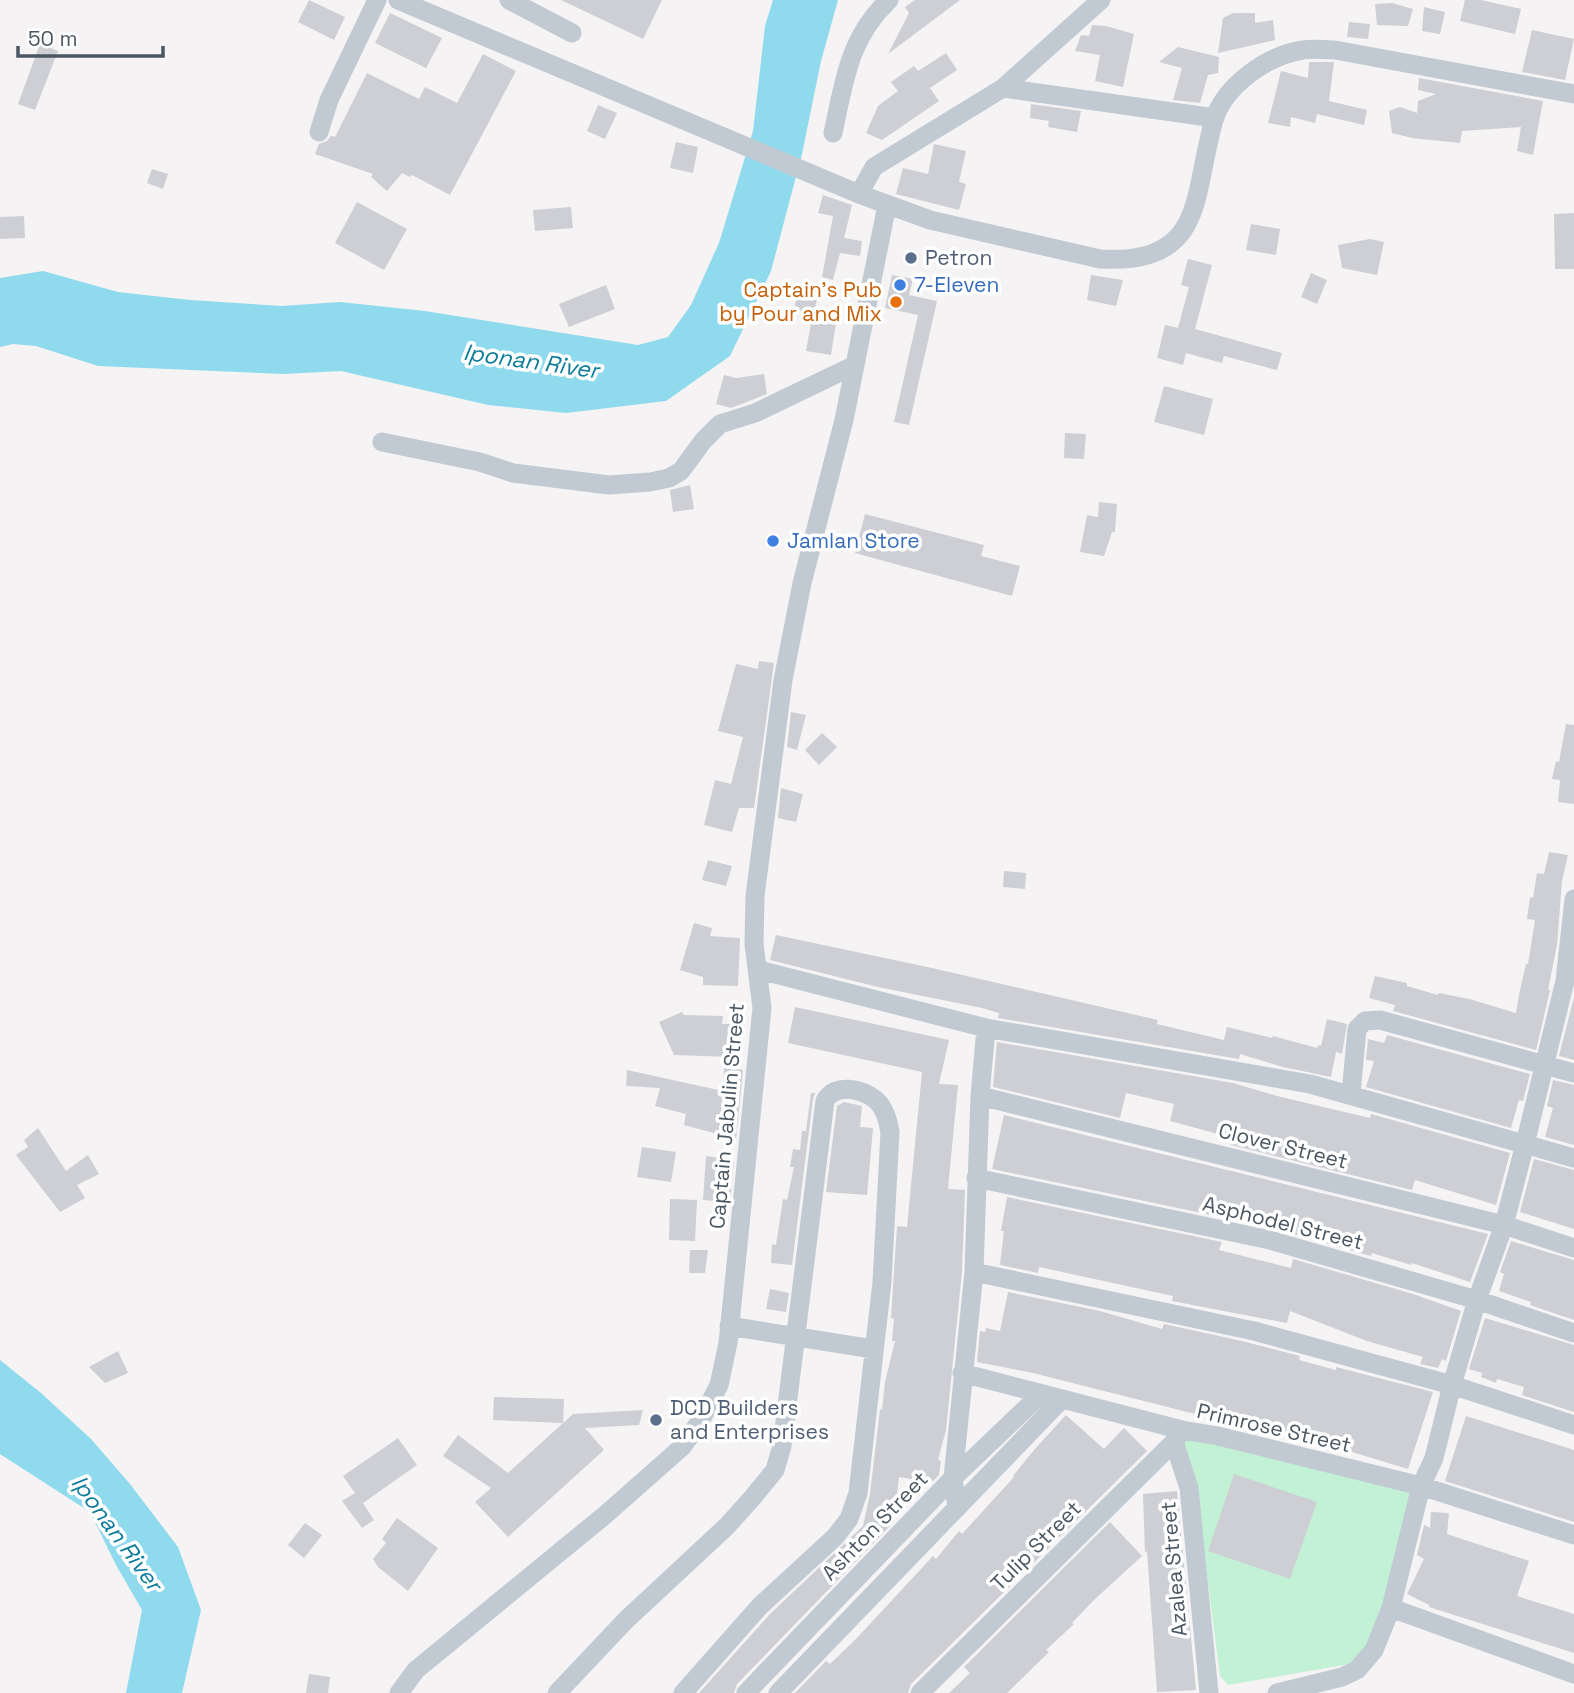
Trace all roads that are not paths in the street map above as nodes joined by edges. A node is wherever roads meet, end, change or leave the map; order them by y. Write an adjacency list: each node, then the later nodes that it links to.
1 (377, 0): 10 (street)
2 (398, 0): 12 (street)
3 (509, 0): 6 (street)
4 (889, 0): 11 (street)
5 (1101, 0): 7 (street)
6 (572, 33)
7 (1003, 88): 9 (street); 12 (street)
8 (1574, 94): 9 (street)
9 (1215, 118): 13 (street)
10 (319, 132)
11 (833, 133)
12 (859, 194): 13 (street)
13 (887, 205): 14 (street, Captain Jabulin Street)
14 (855, 365): 15 (street); 17 (street, Captain Jabulin Street)
15 (382, 442)
16 (1574, 899): 18 (street)
17 (759, 970): 19 (street); 31 (street, Captain Jabulin Street)
18 (1569, 982): 20 (street)
19 (986, 1028): 22 (street); 23 (street)
20 (1544, 1063): 21 (street); 22 (street); 24 (street)
21 (1574, 1073)
22 (1351, 1094): 24 (street)
23 (980, 1096): 26 (street); 27 (street, Clover Street)
24 (1525, 1144): 25 (street); 27 (street)
25 (1574, 1158)
26 (976, 1178): 29 (street); 30 (street, Asphodel Street)
27 (1504, 1225): 28 (street, Clover Street); 30 (street)
28 (1574, 1248)
29 (974, 1272): 35 (street); 36 (street)
30 (1477, 1300): 32 (street, Asphodel Street); 36 (street)
31 (729, 1325): 33 (street); 47 (street, Captain Jabulin Street)
32 (1574, 1333)
33 (797, 1338): 34 (street); 34 (street); 48 (street)
34 (873, 1349): 49 (street)
35 (962, 1373): 37 (street, Primrose Street); 41 (street)
36 (1452, 1385): 39 (street); 42 (street)
37 (1041, 1394): 38 (street, Primrose Street); 41 (street, Ashton Street)
38 (1062, 1399): 40 (street, Primrose Street); 43 (street)
39 (1574, 1425)
40 (1178, 1436): 42 (street, Primrose Street); 52 (street, Tulip Street); 53 (street, Azalea Street)
41 (953, 1478): 43 (street); 50 (street, Ashton Street)
42 (1421, 1486): 44 (street, Primrose Street); 45 (street)
43 (957, 1508): 51 (street)
44 (1574, 1535)
45 (1391, 1608): 46 (street); 54 (street)
46 (1574, 1674)
47 (398, 1693)
48 (557, 1693)
49 (683, 1693)
50 (746, 1693)
51 (778, 1693)
52 (920, 1693)
53 (1209, 1693)
54 (1277, 1693)

